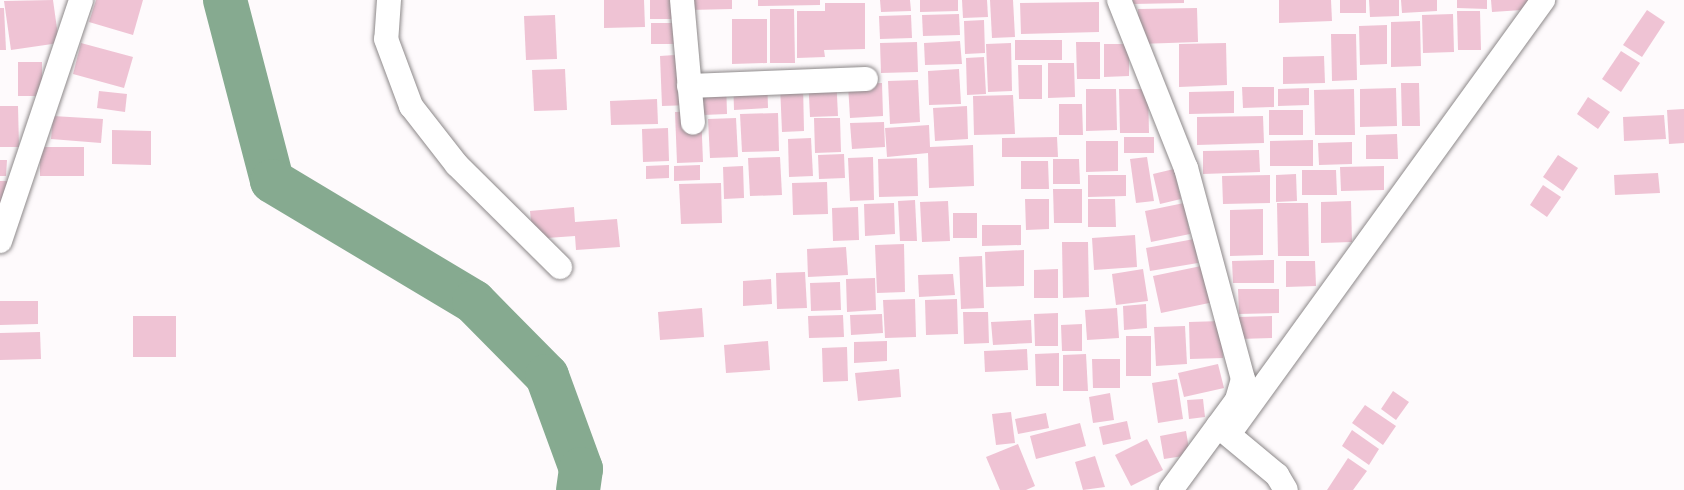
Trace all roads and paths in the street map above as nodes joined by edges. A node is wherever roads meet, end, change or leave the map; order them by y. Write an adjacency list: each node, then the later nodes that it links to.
1 (81, 0): 9 (street)
2 (389, 0): 10 (street)
3 (682, 0): 7 (street)
4 (1119, 0): 11 (street)
5 (1543, 0): 11 (street)
6 (866, 79): 7 (street)
7 (689, 86): 8 (street)
8 (693, 123)
9 (0, 241)
10 (560, 267)
11 (1228, 433): 12 (street); 13 (street)
12 (1282, 482)
13 (1171, 490)

